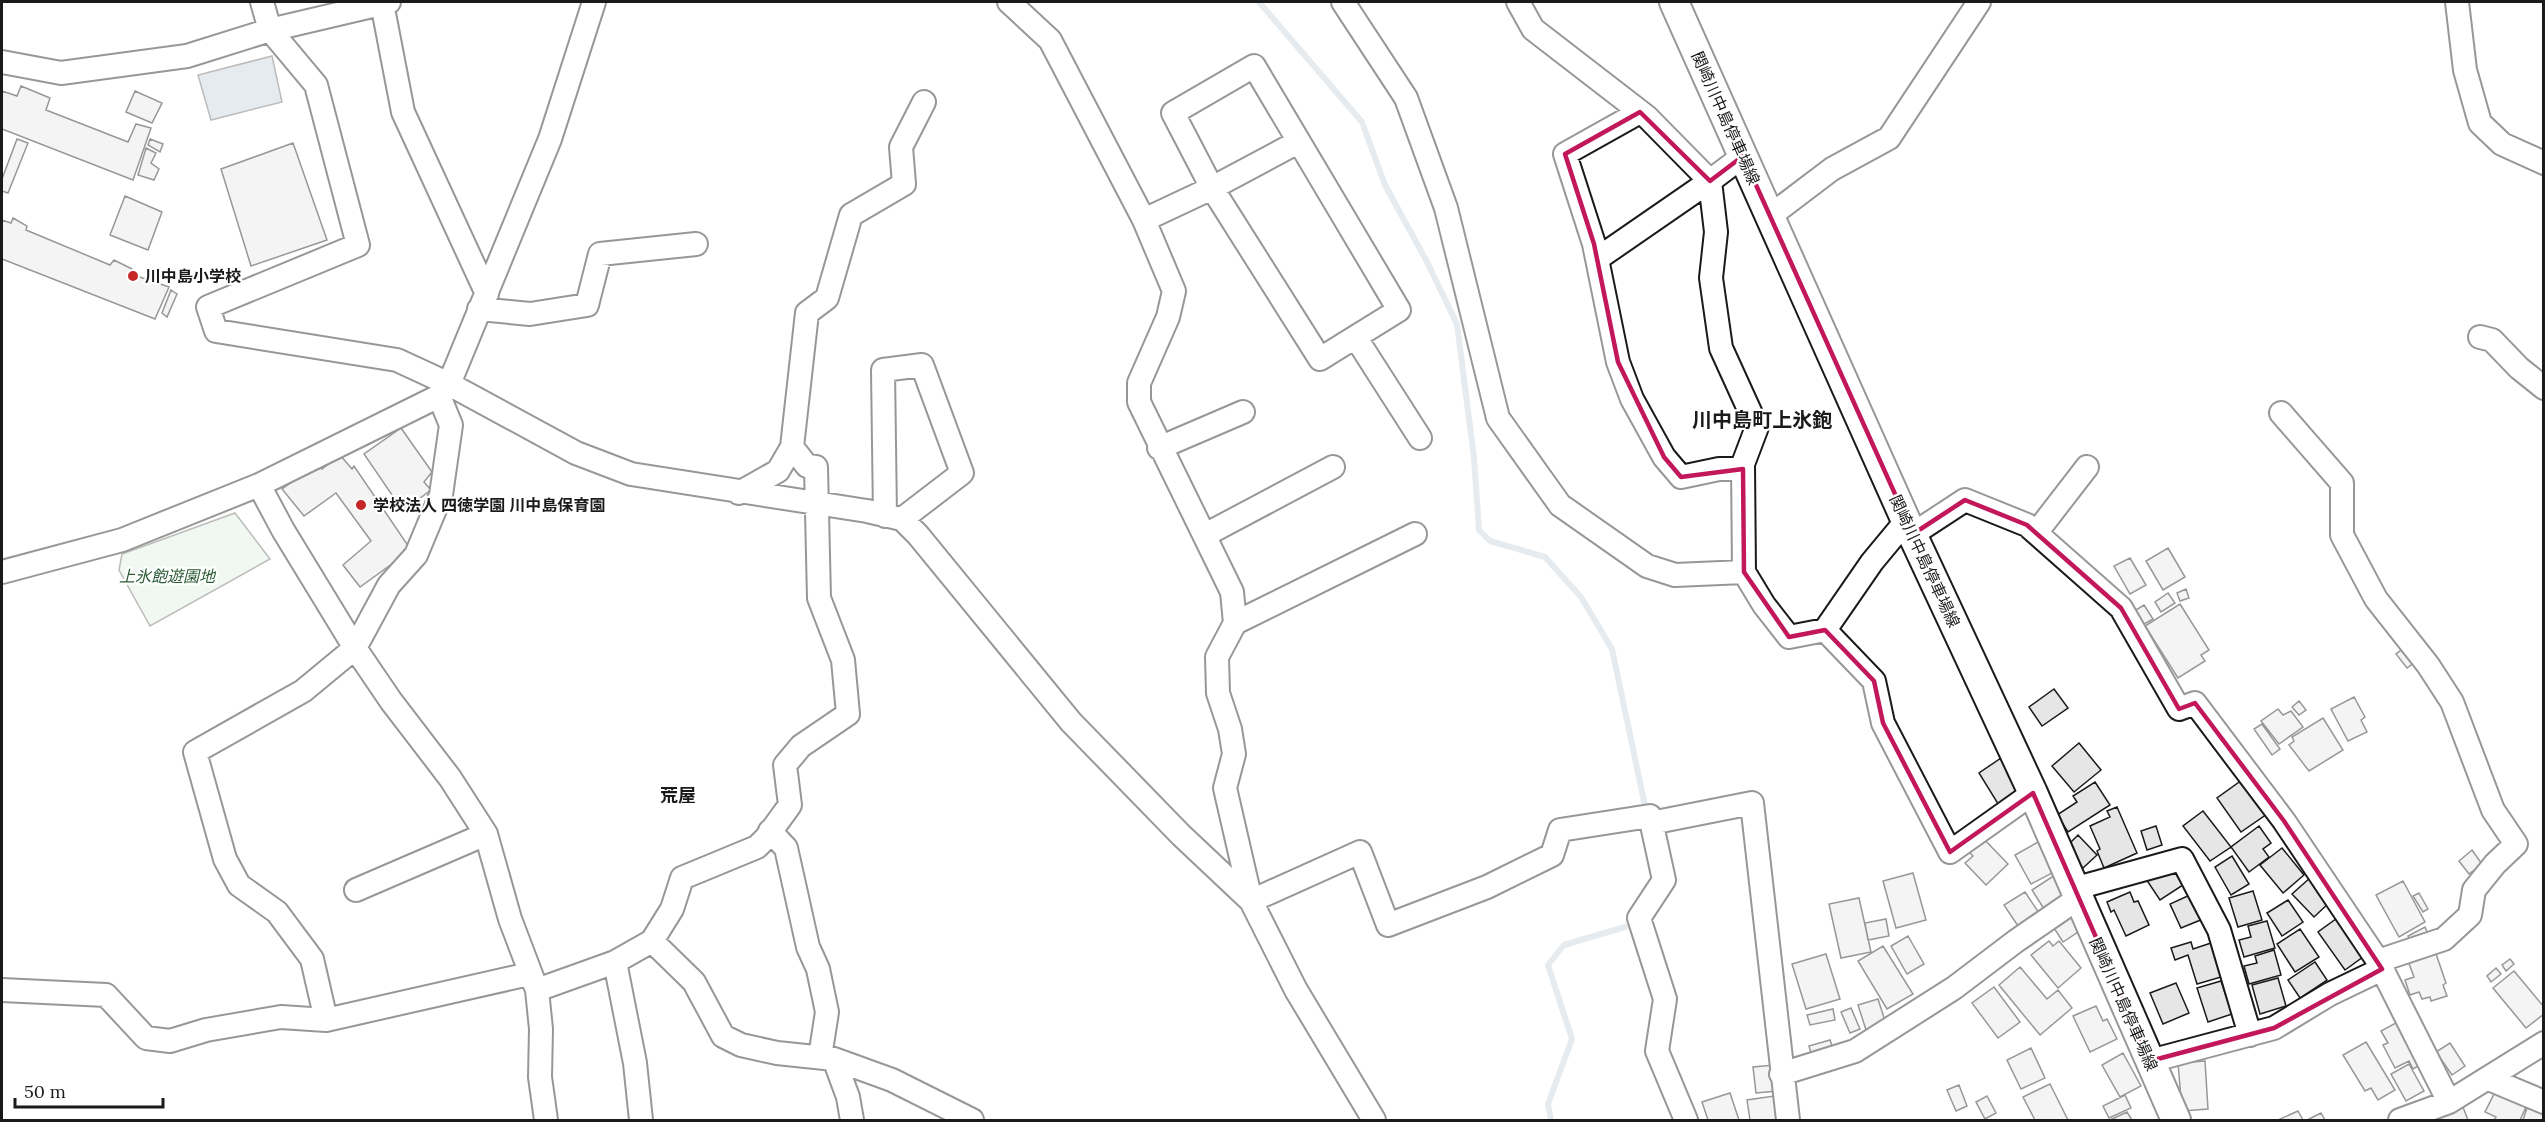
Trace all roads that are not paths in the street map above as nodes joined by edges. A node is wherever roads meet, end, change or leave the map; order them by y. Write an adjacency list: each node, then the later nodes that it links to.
1 (262, 2): 10 (street)
2 (386, 2): 10 (street); 23 (street)
3 (594, 2): 23 (street)
4 (1009, 2): 20 (street)
5 (1343, 2): 45 (street)
6 (1518, 2): 13 (street)
7 (1674, 2): 15 (main road, 関崎川中島停車場線)
8 (1979, 2): 19 (street)
9 (2457, 2): 16 (street)
10 (270, 30): 11 (street); 27 (street)
11 (2, 62)
12 (924, 102): 31 (street)
13 (1640, 112): 17 (street); 22 (street)
14 (1298, 142): 18 (street); 18 (street); 25 (street)
15 (1743, 156): 17 (street); 19 (main road, 関崎川中島停車場線)
16 (2544, 163)
17 (1710, 182): 22 (street); 35 (street)
18 (1212, 188): 20 (street); 25 (street)
19 (1770, 216): 40 (main road, 関崎川中島停車場線)
20 (1144, 220): 32 (street)
21 (696, 244): 23 (street)
22 (1597, 259): 35 (street)
23 (483, 302): 27 (street)
24 (2480, 337): 26 (street)
25 (1356, 338): 30 (street)
26 (2544, 388)
27 (444, 390): 36 (street); 37 (street); 48 (street)
28 (1243, 412): 32 (street)
29 (2281, 414): 58 (street)
30 (1420, 438)
31 (792, 447): 37 (street); 38 (street)
32 (1159, 448): 43 (street)
33 (1333, 467): 43 (street)
34 (2087, 468): 41 (street)
35 (1743, 469): 45 (street)
36 (259, 485): 44 (street); 48 (street)
37 (740, 493): 38 (street)
38 (817, 504): 39 (street); 51 (street)
39 (893, 518): 39 (street); 55 (street)
40 (1910, 527): 41 (street); 47 (street); 49 (main road, 関崎川中島停車場線)
41 (2036, 533): 58 (street)
42 (1415, 534): 46 (street)
43 (1205, 535): 46 (street)
44 (2, 572)
45 (1744, 572): 47 (street)
46 (1235, 623): 55 (street)
47 (1826, 630): 49 (street)
48 (355, 648): 52 (street); 61 (street)
49 (2032, 793): 54 (main road, 関崎川中島停車場線)
50 (1651, 823): 55 (street); 66 (street); 75 (street)
51 (770, 831): 56 (street); 64 (street)
52 (486, 834): 53 (street); 59 (street)
53 (356, 890)
54 (2075, 894): 62 (street); 65 (main road, 関崎川中島停車場線); 66 (street)
55 (1251, 901): 74 (street)
56 (652, 941): 57 (street); 64 (street)
57 (615, 962): 59 (street); 71 (street)
58 (2380, 965): 62 (street); 68 (street)
59 (533, 982): 61 (street); 70 (street)
60 (2, 990): 61 (street)
61 (326, 1020)
62 (2250, 1035): 65 (street)
63 (2544, 1043): 67 (street)
64 (827, 1058): 72 (street); 73 (street)
65 (2150, 1061): 77 (main road, 関崎川中島停車場線)
66 (1781, 1074): 76 (street)
67 (2489, 1079): 68 (street); 69 (street)
68 (2449, 1102): 78 (street)
69 (2544, 1102)
70 (546, 1120)
71 (641, 1120)
72 (852, 1120)
73 (972, 1120)
74 (1374, 1120)
75 (1686, 1120)
76 (1788, 1120)
77 (2176, 1120)
78 (2400, 1120)

